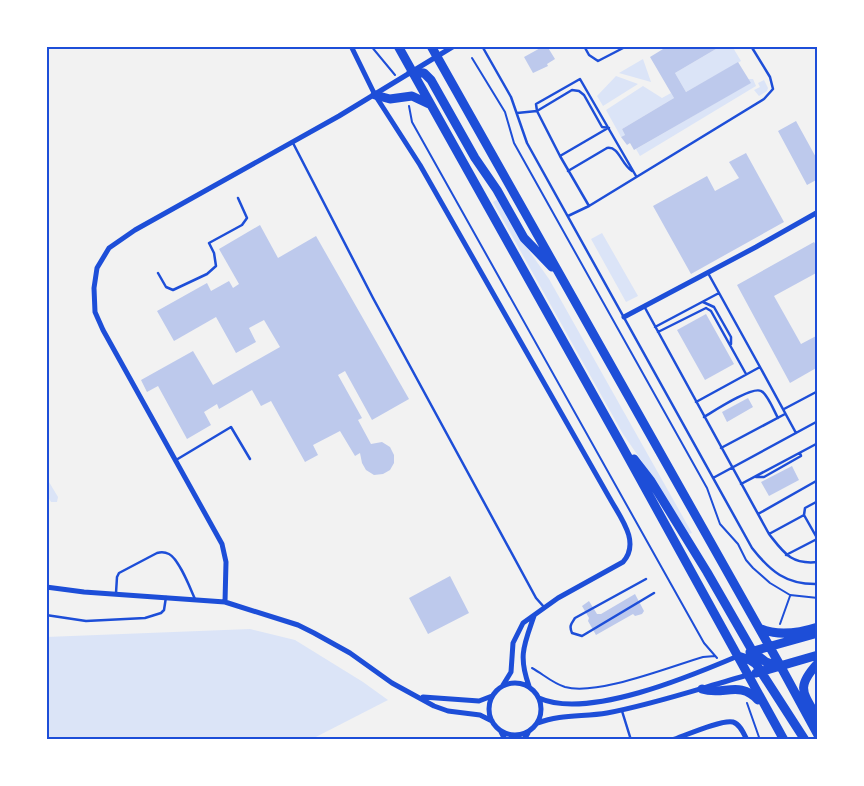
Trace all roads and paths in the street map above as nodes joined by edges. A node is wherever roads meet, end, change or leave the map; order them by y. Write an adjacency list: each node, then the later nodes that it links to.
1 (351, 46): 14 (street)
2 (371, 46): 13 (path)
3 (398, 46): 12 (main road)
4 (431, 46): 10 (main road)
5 (454, 46): 10 (street)
6 (482, 46): 18 (lane)
7 (584, 46): 8 (lane)
8 (628, 46)
9 (751, 46): 24 (lane)
10 (437, 56): 12 (street); 31 (main road)
11 (472, 58): 70 (path)
12 (411, 72): 13 (street); 16 (main road); 31 (main road)
13 (399, 80): 14 (street)
14 (375, 95): 15 (main road); 20 (street); 75 (street)
15 (406, 96): 16 (main road); 85 (path)
16 (430, 104): 50 (main road)
17 (536, 111): 18 (lane); 19 (lane); 19 (lane); 21 (lane)
18 (517, 113): 28 (lane)
19 (609, 128): 21 (lane); 23 (lane)
20 (292, 142): 53 (street); 75 (lane)
21 (560, 156): 22 (lane)
22 (568, 171): 23 (lane); 26 (lane)
23 (634, 171): 24 (lane)
24 (636, 176): 26 (lane)
25 (238, 198): 29 (lane)
26 (588, 206): 28 (lane)
27 (818, 212): 30 (street)
28 (568, 216): 35 (lane)
29 (158, 273)
30 (708, 273): 32 (lane); 34 (street)
31 (561, 276): 79 (main road)
32 (719, 293): 33 (lane); 39 (lane)
33 (703, 302): 36 (lane); 38 (lane)
34 (644, 306): 35 (street); 36 (lane)
35 (624, 317): 55 (lane)
36 (656, 327): 37 (lane)
37 (658, 332): 38 (lane); 42 (lane)
38 (730, 345): 40 (lane)
39 (760, 368): 40 (lane); 43 (lane)
40 (746, 374): 42 (lane)
41 (818, 391): 43 (lane)
42 (696, 402): 45 (lane)
43 (783, 410): 44 (lane)
44 (785, 414): 46 (lane); 48 (lane)
45 (704, 417): 46 (lane); 51 (lane)
46 (778, 418): 51 (lane)
47 (818, 421): 48 (lane)
48 (796, 433): 54 (lane)
49 (818, 443): 57 (lane)
50 (622, 446): 83 (main road); 86 (main road)
51 (721, 448): 54 (lane)
52 (250, 459): 53 (lane)
53 (176, 460): 74 (street)
54 (732, 468): 55 (lane); 57 (lane)
55 (713, 478): 66 (lane)
56 (818, 480): 59 (lane)
57 (741, 484): 59 (lane)
58 (818, 501): 60 (lane)
59 (758, 514): 61 (lane)
60 (804, 516): 61 (lane); 62 (lane)
61 (769, 534): 63 (lane)
62 (817, 539): 63 (lane)
63 (786, 555): 64 (lane)
64 (818, 562)
65 (646, 579): 69 (lane)
66 (818, 584)
67 (46, 587): 68 (street)
68 (116, 594): 71 (street); 73 (lane)
69 (654, 594)
70 (790, 595): 72 (path); 80 (path)
71 (166, 597): 73 (street); 76 (lane)
72 (818, 598)
73 (195, 599): 74 (street)
74 (225, 602): 98 (street)
75 (544, 607): 77 (street)
76 (46, 615)
77 (534, 616): 89 (street); 93 (street)
78 (818, 627): 79 (main road)
79 (759, 628): 82 (main road)
80 (778, 629)
81 (818, 633): 82 (main road)
82 (770, 648): 83 (main road); 90 (main road)
83 (753, 652): 86 (main road); 90 (main road)
84 (818, 655): 90 (main road)
85 (716, 656): 87 (path); 89 (path)
86 (738, 656): 87 (street); 91 (main road); 92 (main road)
87 (722, 663): 99 (street)
88 (818, 663): 102 (main road)
89 (523, 667): 94 (street)
90 (781, 667): 91 (main road); 107 (main road)
91 (761, 672): 92 (main road); 115 (main road)
92 (748, 675): 95 (street); 101 (main road)
93 (503, 686): 94 (street); 97 (street)
94 (529, 686): 99 (street)
95 (702, 689): 96 (main road); 100 (street)
96 (741, 690): 101 (main road); 113 (path)
97 (492, 696): 98 (street); 103 (street)
98 (420, 697): 103 (street)
99 (539, 698): 104 (street)
100 (622, 710): 104 (street); 110 (lane)
101 (767, 710): 114 (main road)
102 (818, 719)
103 (492, 721): 105 (street)
104 (538, 723): 106 (street)
105 (501, 732): 106 (street); 108 (street)
106 (528, 733): 109 (street)
107 (818, 735)
108 (504, 740)
109 (524, 740)
110 (631, 740)
111 (672, 740): 112 (street)
112 (747, 740)
113 (760, 740)
114 (784, 740)
115 (805, 740)

